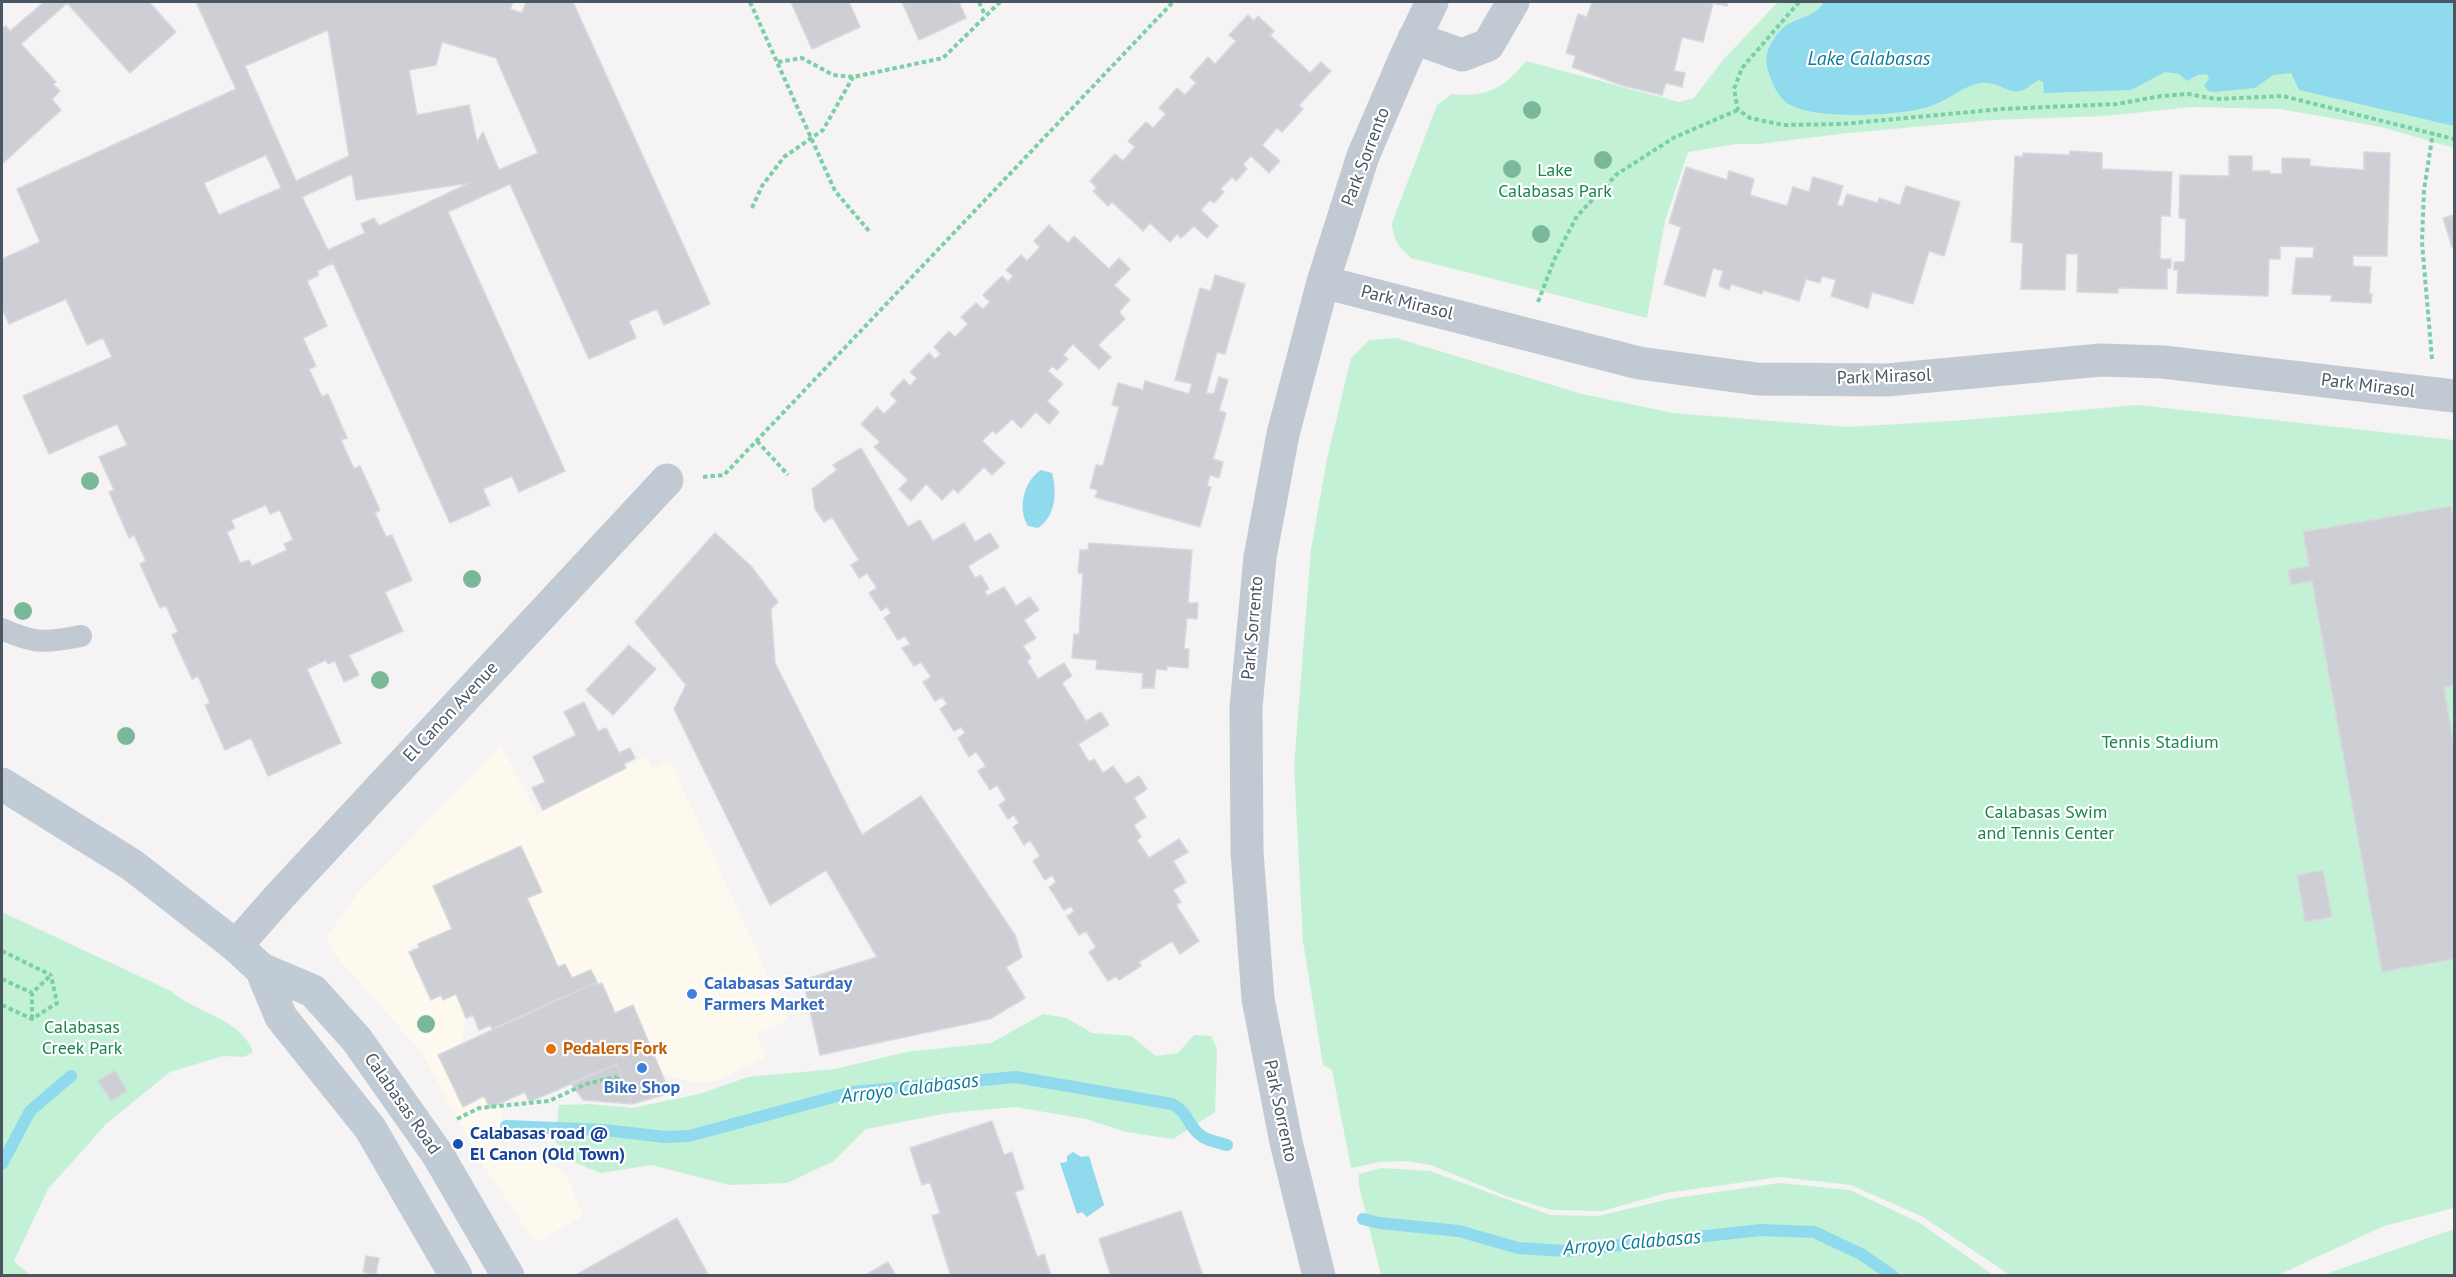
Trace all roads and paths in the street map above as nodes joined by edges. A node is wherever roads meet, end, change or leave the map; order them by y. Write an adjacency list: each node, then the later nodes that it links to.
1 (750, 2): 10 (path)
2 (979, 2): 8 (path)
3 (999, 2): 8 (path)
4 (1173, 2): 22 (path)
5 (1432, 2): 9 (street, Park Sorrento)
6 (1513, 2): 9 (street)
7 (1799, 2): 12 (path)
8 (985, 15): 11 (path)
9 (1414, 38): 18 (street, Park Sorrento)
10 (777, 62): 11 (path); 14 (path)
11 (853, 77): 14 (path)
12 (1738, 110): 13 (path); 19 (path)
13 (2433, 132): 15 (path); 20 (path)
14 (811, 138): 16 (path); 17 (path)
15 (2454, 139)
16 (752, 208)
17 (869, 231)
18 (1323, 282): 21 (street, Park Mirasol); 41 (street, Park Sorrento)
19 (1538, 302)
20 (2432, 359)
21 (2454, 396)
22 (757, 441): 23 (path); 24 (path)
23 (724, 475)
24 (788, 475)
25 (667, 480): 29 (street, El Canon Avenue)
26 (2, 629): 27 (lane)
27 (81, 636)
28 (2, 784): 29 (main road, Calabasas Road)
29 (236, 945): 31 (main road, Calabasas Road)
30 (2, 951): 32 (path)
31 (261, 969): 39 (main road, Calabasas Road); 40 (main road, Calabasas Road)
32 (51, 975): 34 (path); 36 (path)
33 (2, 979): 34 (path)
34 (32, 993): 36 (path)
35 (2, 1005): 36 (path)
36 (32, 1019)
37 (628, 1086): 38 (path)
38 (453, 1121)
39 (456, 1275)
40 (508, 1275)
41 (1319, 1275)

